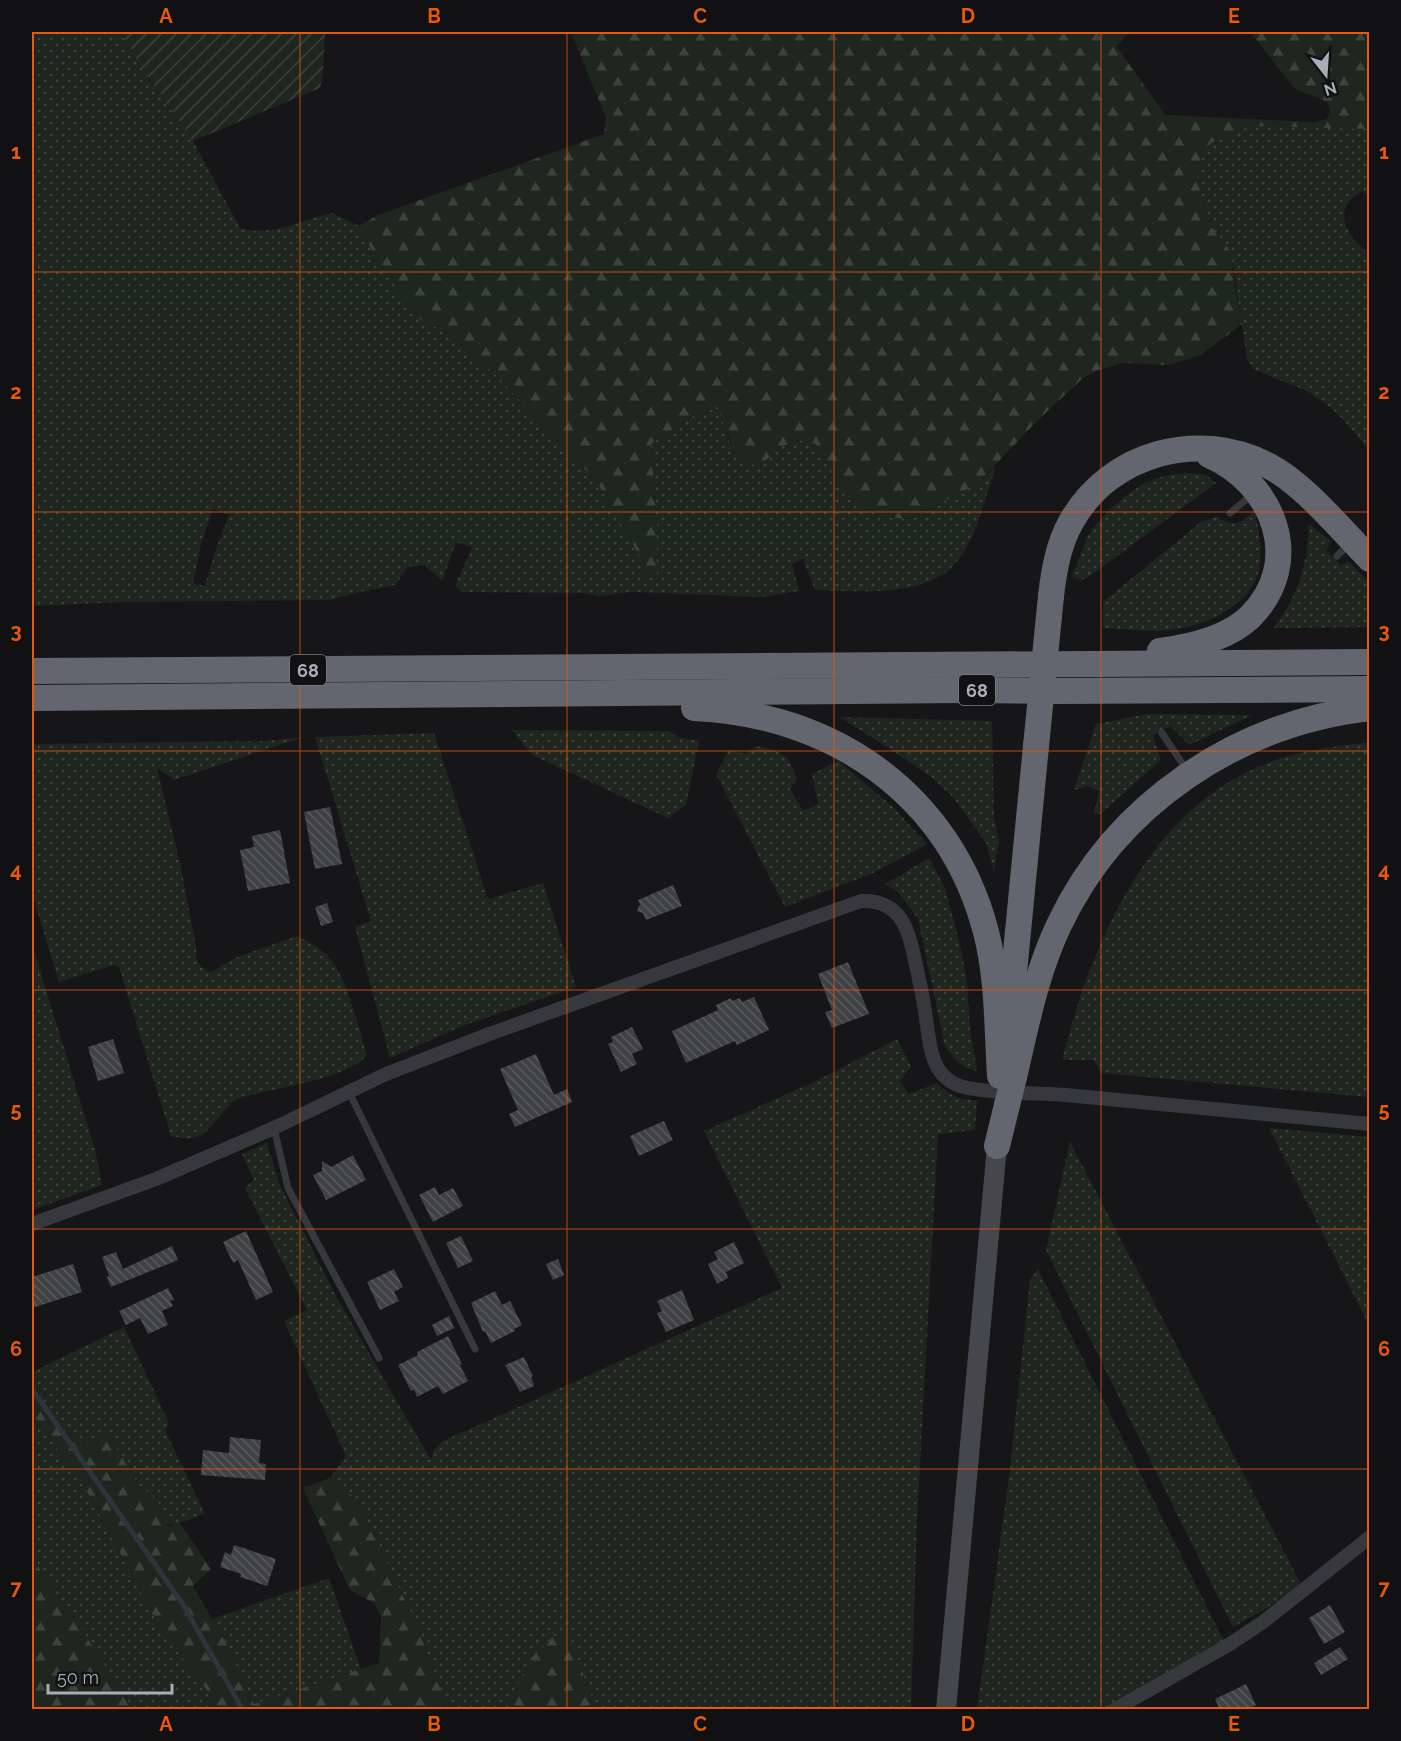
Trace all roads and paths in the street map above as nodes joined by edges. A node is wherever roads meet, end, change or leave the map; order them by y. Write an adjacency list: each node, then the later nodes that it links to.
1 (1182, 449): 2 (highway); 4 (highway); 14 (highway, bridge)
2 (1257, 490): 3 (lane); 6 (highway)
3 (1230, 513)
4 (1370, 559)
5 (1370, 662): 6 (highway, 68)
6 (1060, 664): 7 (highway, 68)
7 (32, 671)
8 (1370, 689): 9 (highway, 68)
9 (585, 694): 10 (highway, 68); 14 (highway)
10 (32, 698)
11 (1370, 708): 13 (highway)
12 (1162, 733): 13 (lane)
13 (1190, 774): 14 (highway)
14 (1006, 1077): 18 (highway)
15 (350, 1092): 16 (street); 17 (street); 20 (lane)
16 (1370, 1124)
17 (274, 1128): 19 (street); 21 (lane)
18 (997, 1146): 23 (main road)
19 (32, 1224)
20 (475, 1349)
21 (379, 1358)
22 (1370, 1537): 24 (street)
23 (946, 1710)
24 (1114, 1710)

